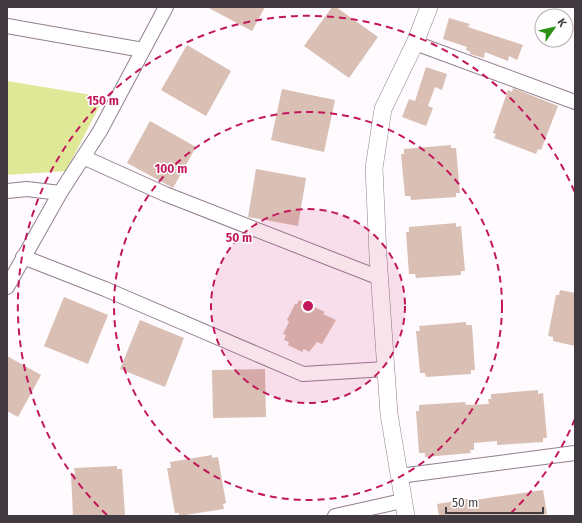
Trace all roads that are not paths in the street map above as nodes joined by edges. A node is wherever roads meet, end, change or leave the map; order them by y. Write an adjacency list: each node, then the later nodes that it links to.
1 (166, 7): 5 (street)
2 (429, 7): 4 (street)
3 (7, 26): 5 (street)
4 (415, 43): 6 (street); 11 (street)
5 (143, 50): 7 (street)
6 (575, 102)
7 (83, 157): 9 (street); 11 (street)
8 (7, 192): 9 (street)
9 (60, 193): 10 (street)
10 (24, 257): 12 (street); 13 (street)
11 (380, 278): 13 (street)
12 (7, 287)
13 (386, 369): 15 (street)
14 (575, 453): 15 (street)
15 (399, 476): 16 (street)
16 (404, 509): 17 (street)
17 (335, 516)

